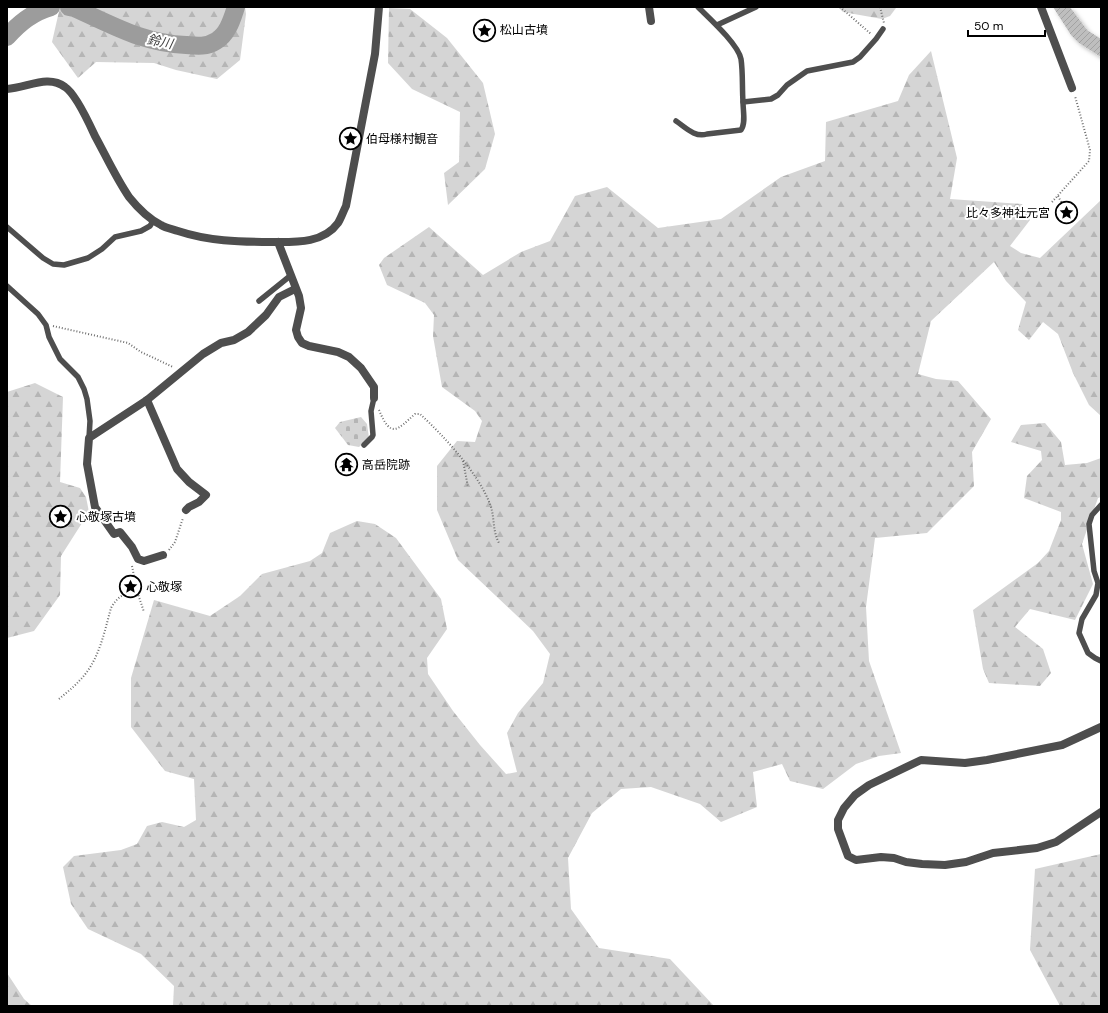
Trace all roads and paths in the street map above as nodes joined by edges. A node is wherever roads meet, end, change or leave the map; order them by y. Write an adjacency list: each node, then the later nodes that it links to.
1 (379, 7): 21 (street)
2 (649, 7): 8 (street)
3 (698, 7): 9 (lane)
4 (756, 7): 9 (lane)
5 (840, 7): 11 (path)
6 (880, 7): 10 (path)
7 (1041, 7): 12 (street)
8 (651, 21)
9 (717, 25): 14 (lane)
10 (883, 29): 11 (lane)
11 (876, 39): 14 (lane)
12 (1072, 88): 16 (path)
13 (8, 90): 19 (street)
14 (743, 102): 15 (lane)
15 (676, 121)
16 (1058, 196): 17 (path); 18 (path)
17 (1052, 202)
18 (1066, 211)
19 (153, 220): 20 (lane); 21 (street)
20 (7, 227)
21 (278, 242): 22 (street)
22 (290, 276): 24 (street); 25 (lane)
23 (7, 286): 26 (lane)
24 (295, 289): 27 (street); 28 (street)
25 (260, 301)
26 (46, 325): 27 (path); 30 (lane)
27 (181, 371): 29 (street)
28 (374, 398): 31 (lane); 32 (path)
29 (147, 400): 30 (street); 35 (street)
30 (89, 438): 37 (street)
31 (364, 445)
32 (463, 460): 33 (path); 36 (path)
33 (468, 488)
34 (1101, 505): 41 (lane)
35 (186, 510): 37 (path)
36 (499, 543)
37 (163, 555)
38 (131, 560): 39 (path)
39 (137, 591): 40 (path); 42 (path)
40 (144, 612)
41 (1101, 662)
42 (59, 699)
43 (1101, 727): 44 (street)
44 (1101, 812)

